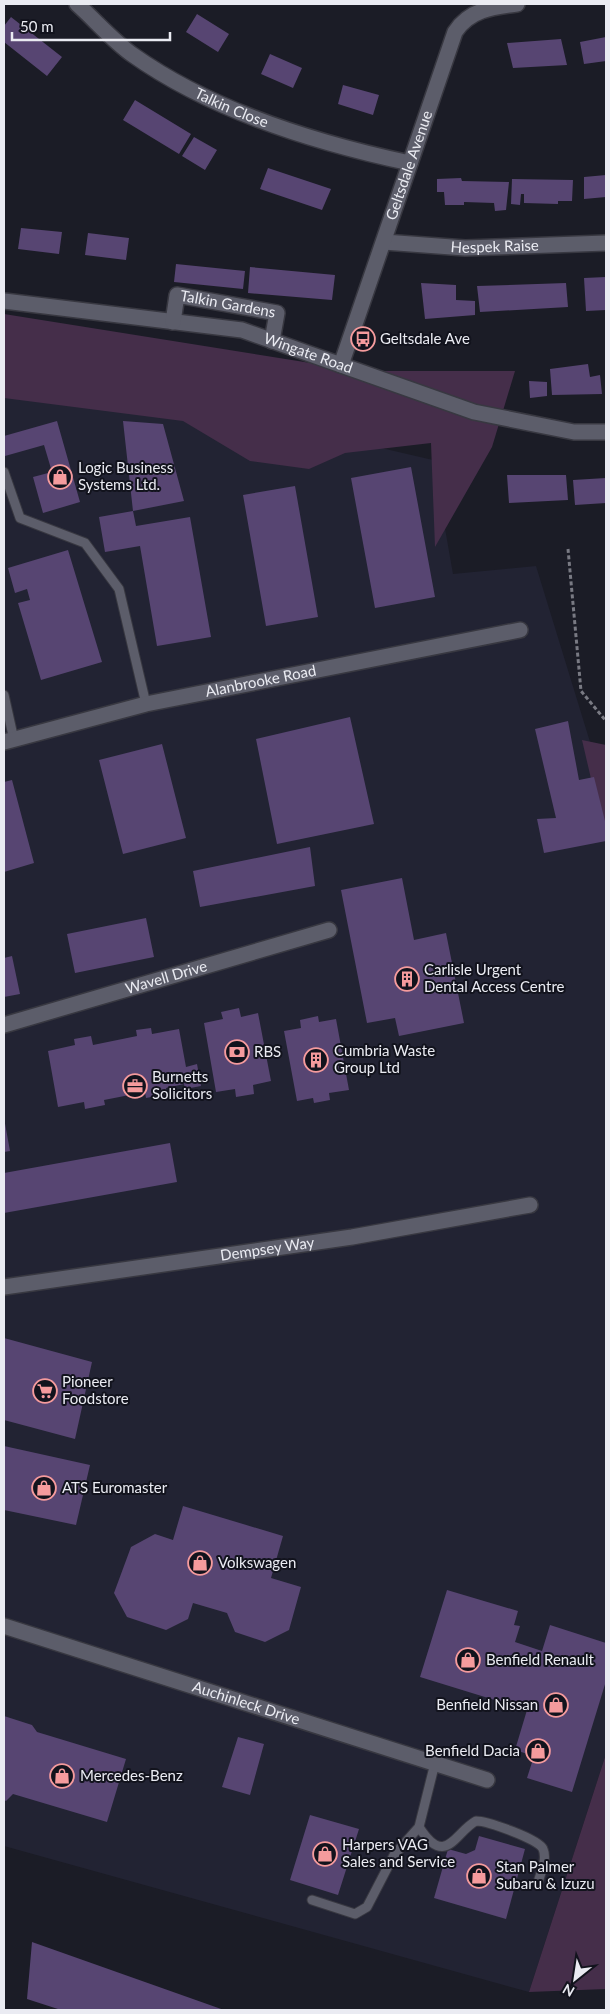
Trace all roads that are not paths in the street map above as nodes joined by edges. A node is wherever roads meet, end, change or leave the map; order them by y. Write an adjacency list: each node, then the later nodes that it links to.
1 (77, 4): 3 (street, Talkin Close)
2 (516, 4): 3 (street, Geltsdale Avenue)
3 (410, 163): 4 (street, Geltsdale Avenue)
4 (384, 242): 5 (street, Hespek Raise); 9 (street, Geltsdale Avenue)
5 (606, 243)
6 (4, 301): 7 (street, Wingate Road)
7 (172, 322): 8 (street, Wingate Road); 8 (street, Talkin Gardens)
8 (272, 341): 9 (street, Wingate Road)
9 (341, 365): 10 (street, Wingate Road)
10 (606, 432)
11 (4, 472): 14 (lane)
12 (520, 630): 14 (street, Alanbrooke Road)
13 (4, 699): 15 (lane)
14 (146, 704): 15 (street, Alanbrooke Road)
15 (9, 741)
16 (329, 930): 17 (street, Wavell Drive)
17 (4, 1025)
18 (530, 1205): 19 (street, Dempsey Way)
19 (4, 1287)
20 (4, 1626): 21 (street, Auchinleck Drive)
21 (435, 1763): 22 (street, Auchinleck Drive); 23 (lane)
22 (487, 1780)
23 (419, 1827): 24 (lane); 25 (lane)
24 (539, 1879)
25 (312, 1900)

